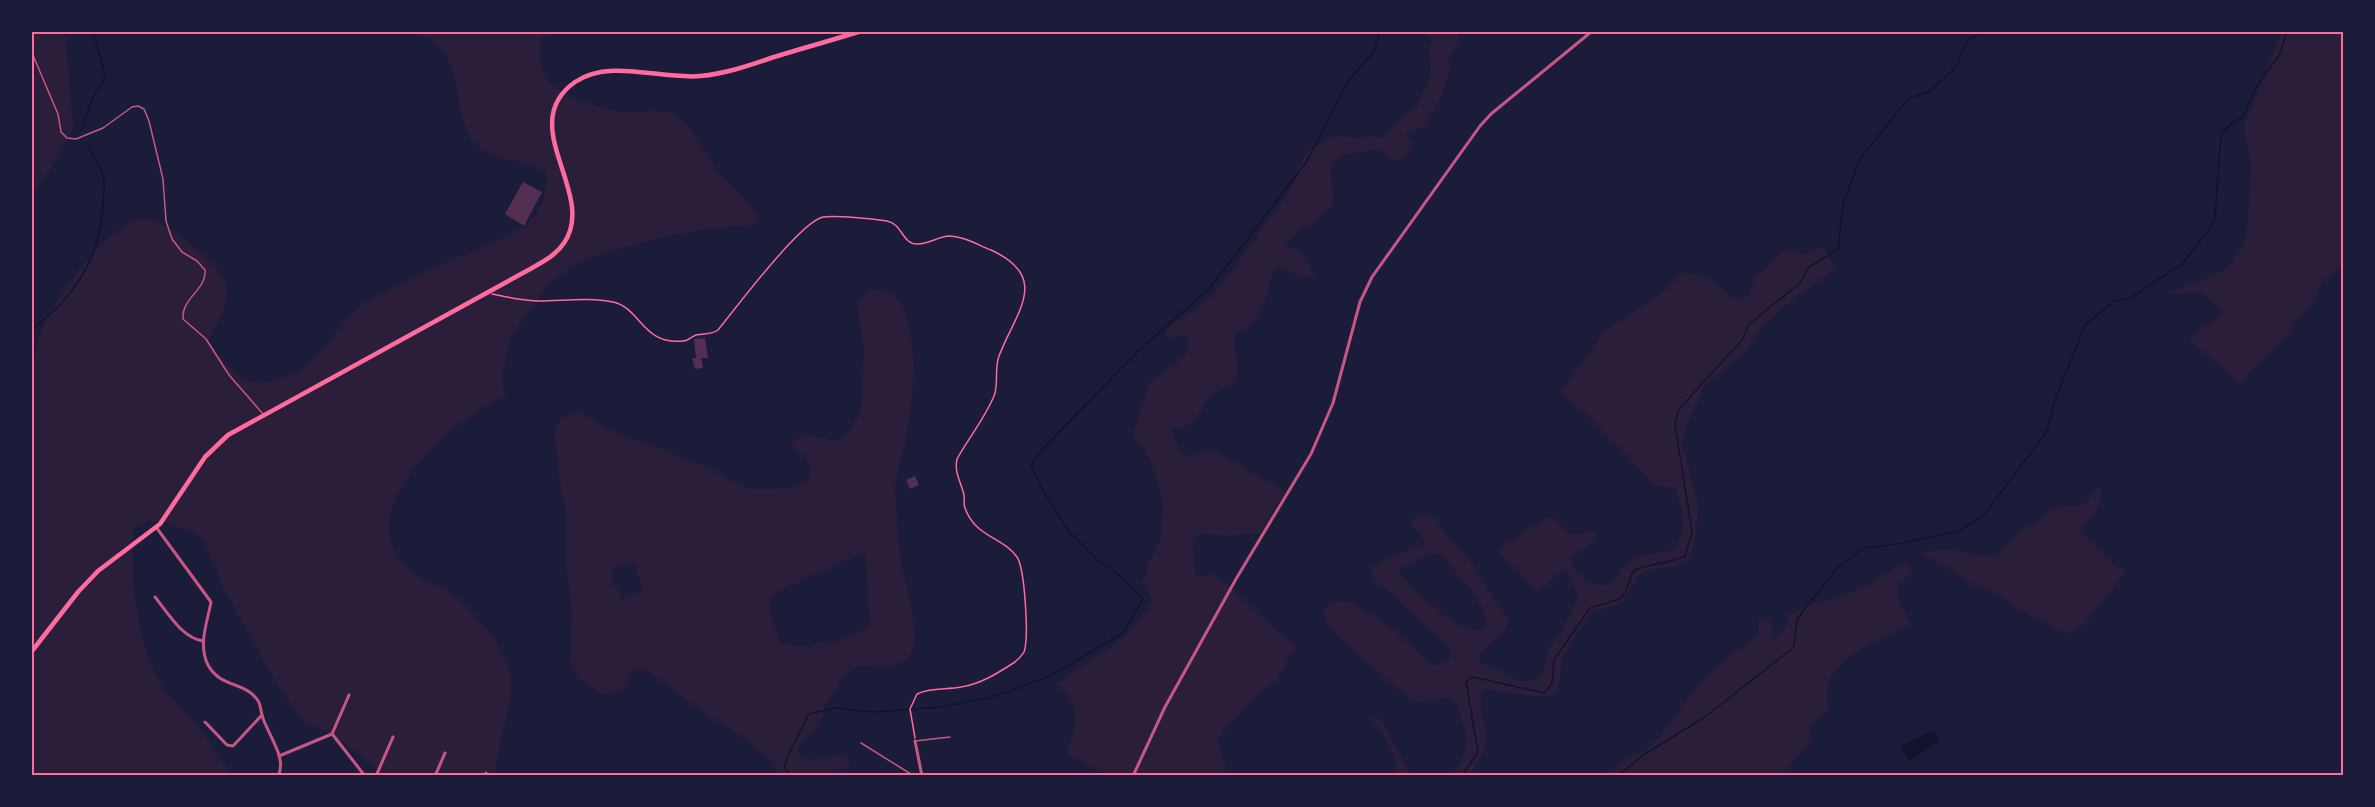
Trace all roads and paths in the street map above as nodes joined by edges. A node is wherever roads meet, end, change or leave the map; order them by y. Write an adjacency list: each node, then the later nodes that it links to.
1 (858, 32): 4 (main road)
2 (1591, 32): 26 (street)
3 (32, 53): 5 (lane)
4 (486, 293): 5 (main road); 16 (path)
5 (263, 415): 6 (main road)
6 (156, 527): 8 (street); 9 (main road)
7 (155, 597): 8 (street)
8 (203, 641): 11 (street)
9 (32, 651)
10 (349, 695): 13 (street)
11 (262, 715): 12 (street); 19 (street)
12 (205, 722)
13 (332, 734): 19 (street); 21 (street)
14 (393, 737): 22 (street)
15 (950, 737): 16 (lane)
16 (915, 741): 25 (street)
17 (861, 743): 24 (lane)
18 (444, 753): 23 (street)
19 (279, 756): 20 (street)
20 (278, 776)
21 (365, 776)
22 (376, 776)
23 (435, 776)
24 (914, 776)
25 (922, 776)
26 (1133, 776)

